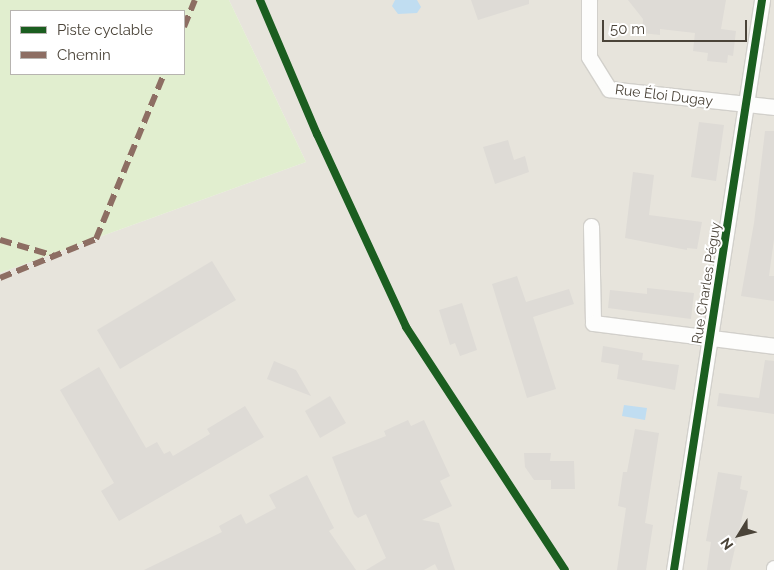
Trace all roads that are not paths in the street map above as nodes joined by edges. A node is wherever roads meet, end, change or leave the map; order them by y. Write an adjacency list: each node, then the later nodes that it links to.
1 (762, 0): 3 (street, Rue Charles Péguy)
2 (589, 5): 3 (street, Rue Éloi Dugay)
3 (746, 105): 4 (street, Rue Éloi Dugay); 6 (street, Rue Charles Péguy)
4 (774, 107)
5 (591, 226): 6 (street)
6 (711, 337): 7 (street); 8 (street, Rue Charles Péguy)
7 (774, 346)
8 (674, 570)

